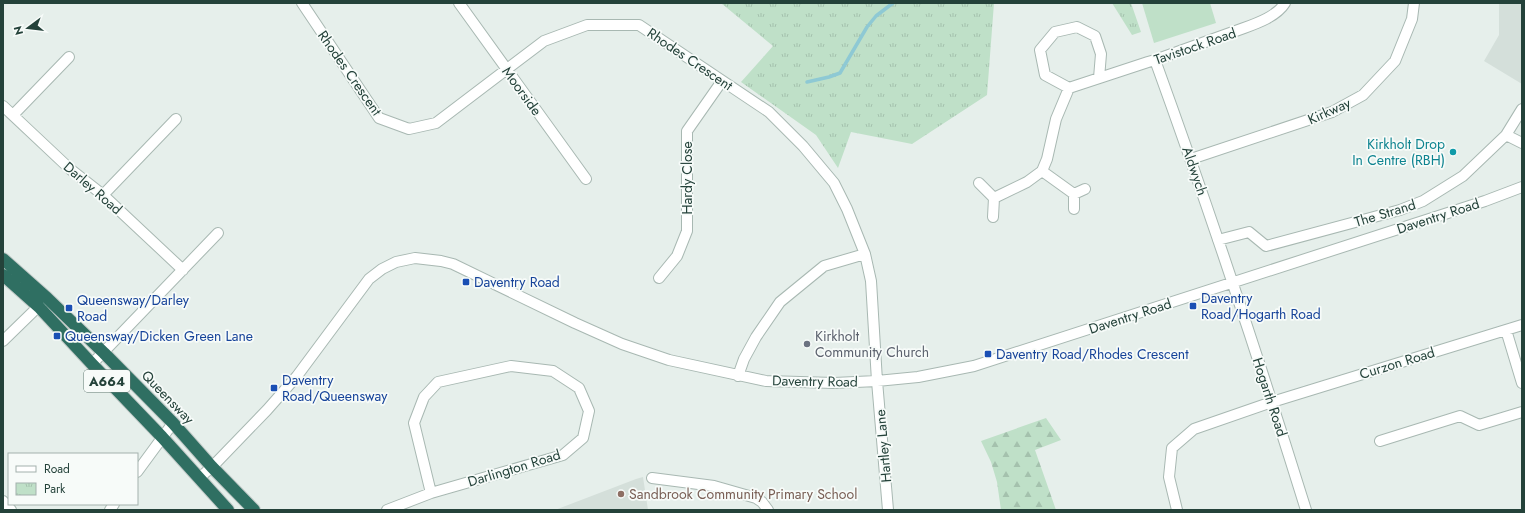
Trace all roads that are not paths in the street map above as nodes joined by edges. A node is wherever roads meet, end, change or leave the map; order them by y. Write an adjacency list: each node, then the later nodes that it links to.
1 (302, 3): 7 (street, Rhodes Crescent)
2 (459, 3): 7 (street, Moorside)
3 (1285, 3): 6 (street, Tavistock Road)
4 (1414, 3): 17 (street, Kirkway)
5 (69, 57): 13 (street)
6 (1155, 60): 8 (street, Tavistock Road); 17 (street, Aldwych)
7 (507, 69): 9 (street, Rhodes Crescent); 19 (street, Moorside)
8 (1099, 78): 10 (street); 10 (street)
9 (722, 81): 30 (street, Rhodes Crescent); 34 (street, Hardy Close)
10 (1069, 88): 18 (street)
11 (3, 106): 13 (street, Darley Road)
12 (1522, 109): 15 (street, The Strand)
13 (13, 115): 24 (street, Darley Road)
14 (176, 119): 24 (street)
15 (1506, 135): 16 (street); 29 (street, The Strand)
16 (1522, 143)
17 (1191, 159): 29 (street, Aldwych)
18 (1042, 172): 23 (street); 25 (street)
19 (586, 180)
20 (980, 183): 25 (street)
21 (1522, 187): 35 (street, Daventry Road)
22 (1085, 189): 23 (street)
23 (1074, 194): 26 (street)
24 (103, 195): 32 (street, Darley Road)
25 (994, 198): 27 (street)
26 (1074, 209)
27 (992, 217)
28 (218, 233): 32 (street)
29 (1218, 240): 35 (street, Aldwych)
30 (864, 254): 42 (street); 43 (street, Rhodes Crescent)
31 (3, 259): 36 (highway, Queensway / A664)
32 (183, 270): 40 (street)
33 (3, 274): 36 (highway, Queensway / A664)
34 (659, 278)
35 (1232, 284): 43 (street, Daventry Road); 45 (street, Hogarth Road)
36 (43, 302): 39 (street); 40 (highway, Queensway / A664); 41 (highway, Queensway / A664)
37 (1522, 325): 38 (street, Curzon Road)
38 (1506, 330): 44 (street); 45 (street, Curzon Road)
39 (3, 341)
40 (104, 353): 41 (street); 47 (highway, Queensway / A664)
41 (92, 364): 48 (highway, Queensway / A664)
42 (738, 376): 43 (street, Daventry Road); 50 (street, Daventry Road)
43 (877, 381): 61 (street, Hartley Lane)
44 (1522, 383)
45 (1272, 402): 62 (street, Curzon Road); 63 (street, Hogarth Road)
46 (1522, 412): 49 (street)
47 (173, 423): 48 (street); 50 (highway, Queensway / A664)
48 (162, 437): 51 (street); 52 (highway, Queensway / A664)
49 (1380, 440)
50 (212, 467): 52 (street, Daventry Road); 58 (highway, Queensway / A664)
51 (138, 471)
52 (199, 478): 57 (highway, Queensway / A664)
53 (652, 478): 60 (street)
54 (431, 493): 54 (street, Darlington Road); 59 (street, Darlington Road)
55 (3, 501): 56 (street)
56 (11, 510)
57 (228, 510)
58 (254, 510)
59 (387, 510)
60 (768, 510)
61 (888, 510)
62 (1177, 510)
63 (1306, 510)

